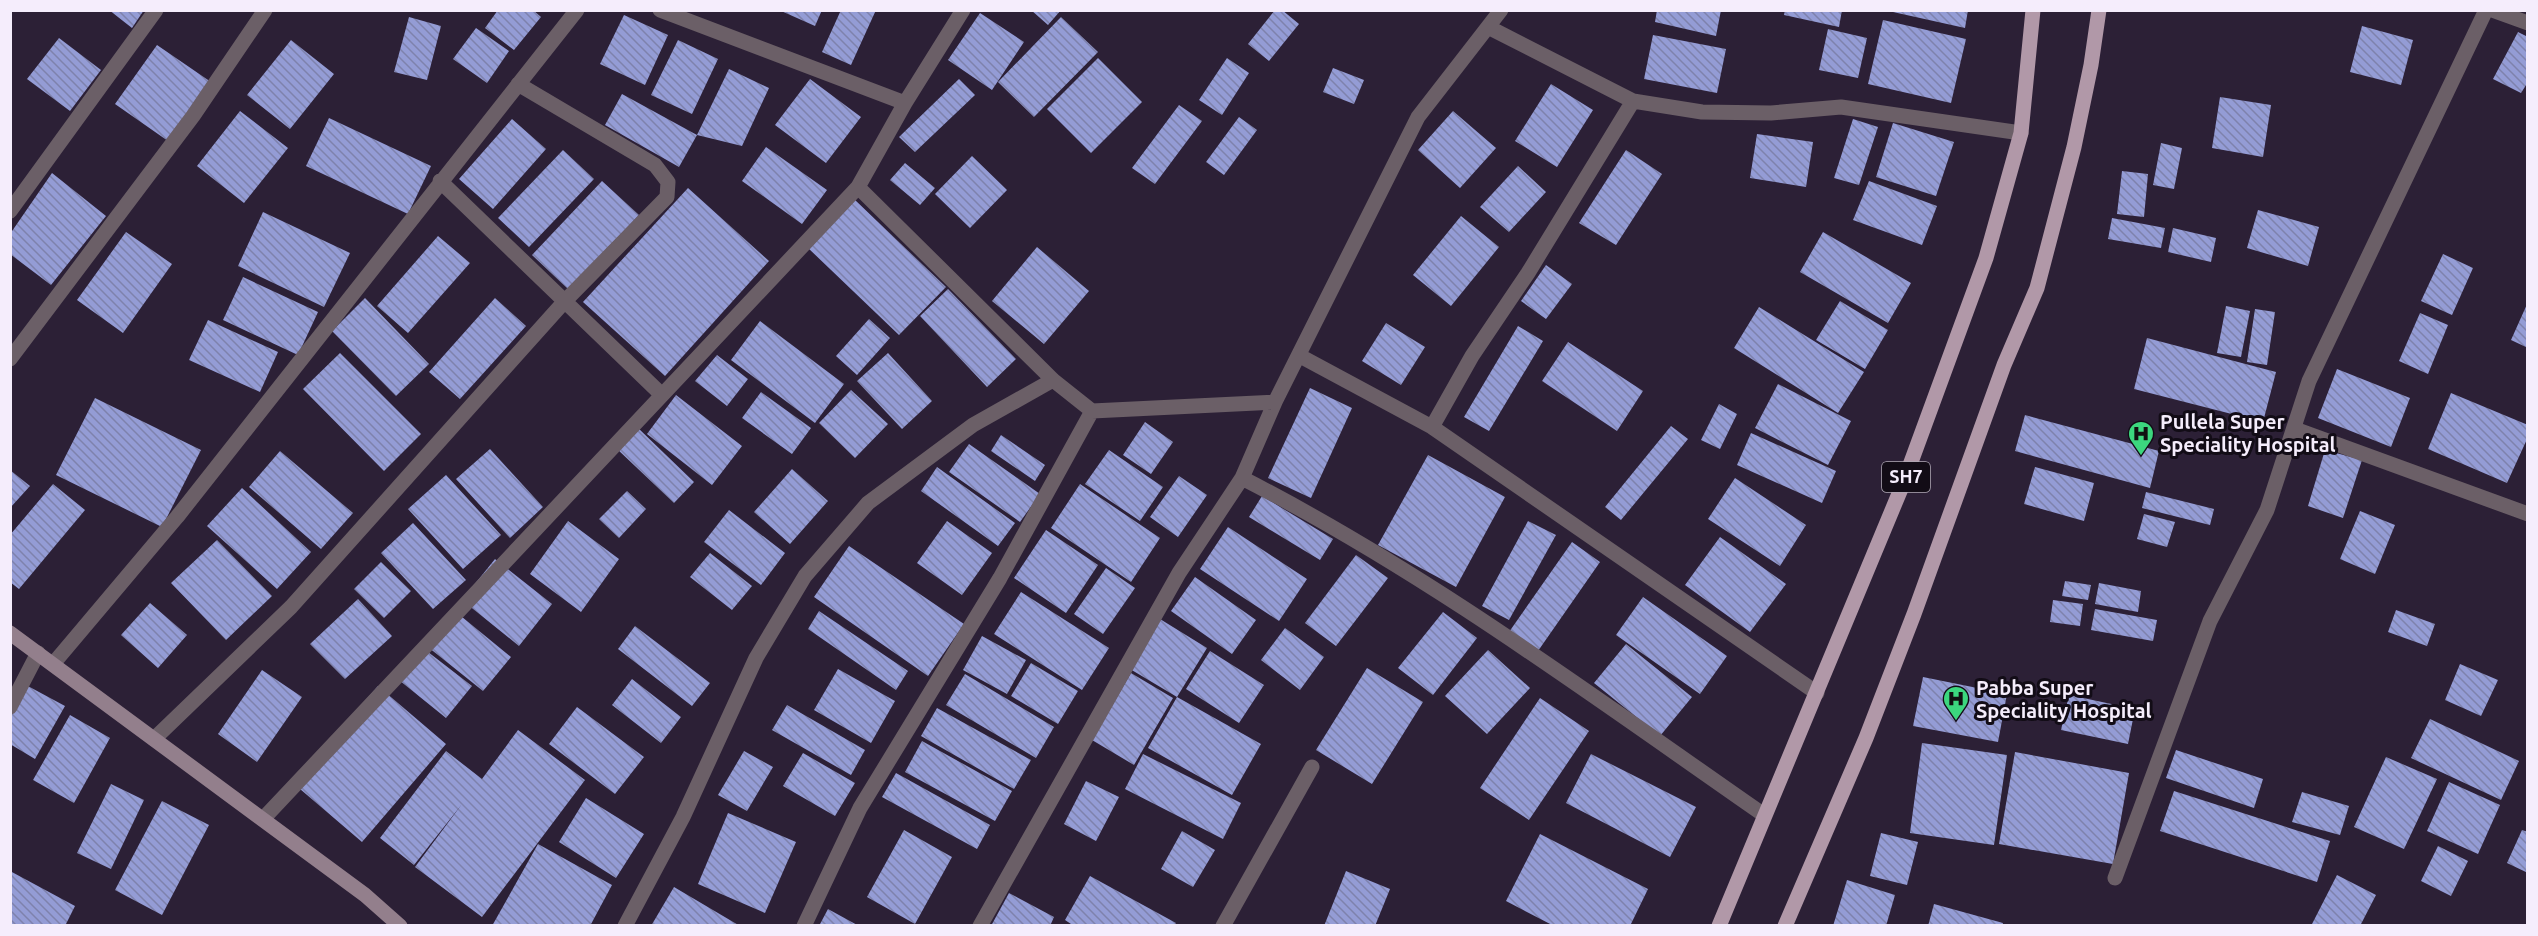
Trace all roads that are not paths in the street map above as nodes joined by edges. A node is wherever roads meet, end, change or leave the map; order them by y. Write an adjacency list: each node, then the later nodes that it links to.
1 (156, 10): 19 (street)
2 (265, 10): 22 (street)
3 (577, 10): 13 (street)
4 (660, 10): 15 (street)
5 (963, 10): 15 (street)
6 (1501, 10): 12 (street)
7 (2033, 10): 16 (main road, SH7)
8 (2099, 10): 47 (main road, SH7)
9 (2486, 10): 28 (street)
10 (2492, 10): 11 (street)
11 (2528, 23)
12 (1488, 27): 14 (street); 21 (street)
13 (518, 84): 17 (street); 20 (street)
14 (1633, 101): 16 (street); 27 (street)
15 (905, 103): 18 (street)
16 (2021, 133): 34 (main road, SH7)
17 (440, 182): 20 (street); 33 (street)
18 (858, 187): 23 (street); 24 (street)
19 (10, 211)
20 (564, 302): 24 (street); 36 (street)
21 (1300, 356): 25 (street); 27 (street)
22 (10, 359)
23 (1053, 380): 26 (street); 42 (street)
24 (662, 395): 39 (street)
25 (1275, 402): 26 (street); 29 (street)
26 (1092, 411): 43 (street)
27 (1432, 427): 34 (street)
28 (2295, 429): 30 (street); 40 (street)
29 (1242, 478): 38 (street); 44 (street)
30 (2528, 514)
31 (10, 633): 32 (street)
32 (38, 653): 33 (street); 35 (street)
33 (53, 664): 36 (street)
34 (1817, 693): 38 (main road, SH7)
35 (10, 707)
36 (154, 739): 39 (street)
37 (1312, 767): 45 (street)
38 (1764, 815): 46 (main road, SH7)
39 (263, 819): 41 (street)
40 (2115, 878)
41 (400, 926)
42 (625, 926)
43 (804, 926)
44 (980, 926)
45 (1223, 926)
46 (1719, 926)
47 (1785, 926)

